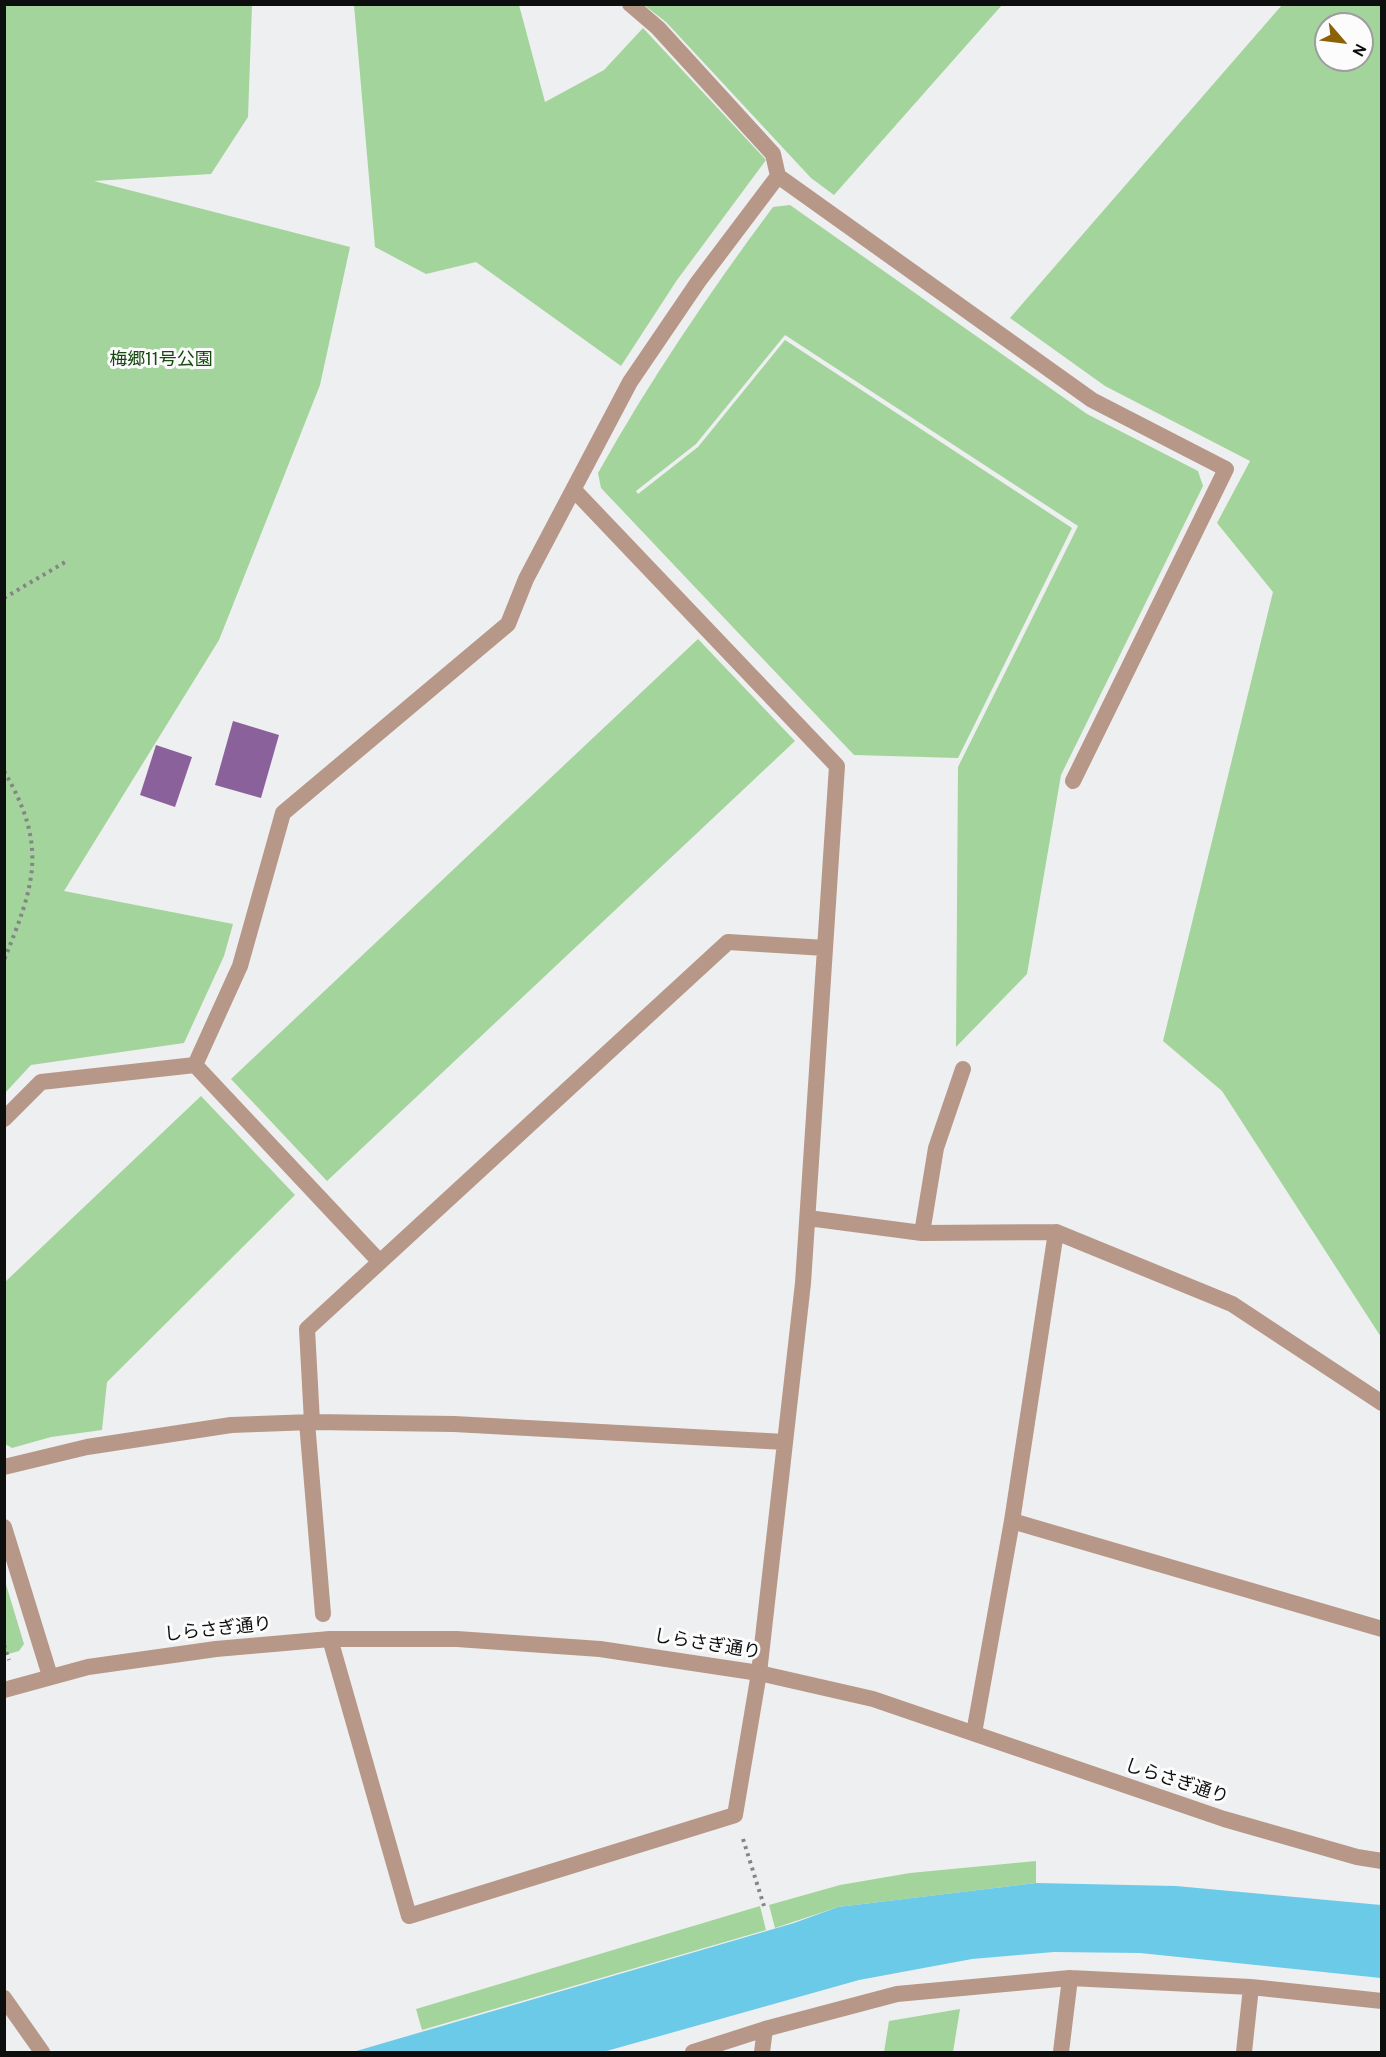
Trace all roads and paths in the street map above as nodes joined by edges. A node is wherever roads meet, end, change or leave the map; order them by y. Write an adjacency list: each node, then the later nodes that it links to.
1 (630, 4): 2 (street)
2 (778, 176): 3 (street); 7 (street)
3 (574, 490): 8 (street); 10 (street)
4 (68, 561): 5 (path)
5 (4, 598)
6 (4, 771): 9 (path)
7 (1073, 781)
8 (825, 948): 13 (street); 16 (street)
9 (4, 960)
10 (195, 1065): 12 (street); 16 (street)
11 (963, 1069): 15 (street)
12 (4, 1119)
13 (808, 1218): 15 (street); 19 (street)
14 (1056, 1232): 15 (street); 17 (street); 21 (street)
15 (922, 1233)
16 (379, 1261): 18 (street)
17 (1382, 1403)
18 (309, 1422): 19 (street); 20 (street); 23 (street)
19 (786, 1442): 28 (street)
20 (4, 1467)
21 (1012, 1521): 24 (street); 31 (street)
22 (4, 1527): 29 (street)
23 (323, 1614)
24 (1382, 1629)
25 (330, 1640): 28 (street, しらさぎ通り); 29 (street, しらさぎ通り); 32 (street)
26 (4, 1645): 27 (path)
27 (9, 1660)
28 (759, 1673): 31 (street, しらさぎ通り); 32 (street)
29 (50, 1676): 30 (street, しらさぎ通り)
30 (4, 1690)
31 (974, 1733): 33 (street, しらさぎ通り)
32 (735, 1815): 34 (path)
33 (1382, 1861)
34 (764, 1906)
35 (1070, 1978): 36 (street); 39 (street); 43 (street)
36 (1251, 1987): 38 (street); 44 (street)
37 (4, 1998): 40 (street)
38 (1382, 2001)
39 (765, 2029): 41 (street); 42 (street)
40 (42, 2052)
41 (693, 2052)
42 (762, 2052)
43 (1061, 2052)
44 (1244, 2052)

